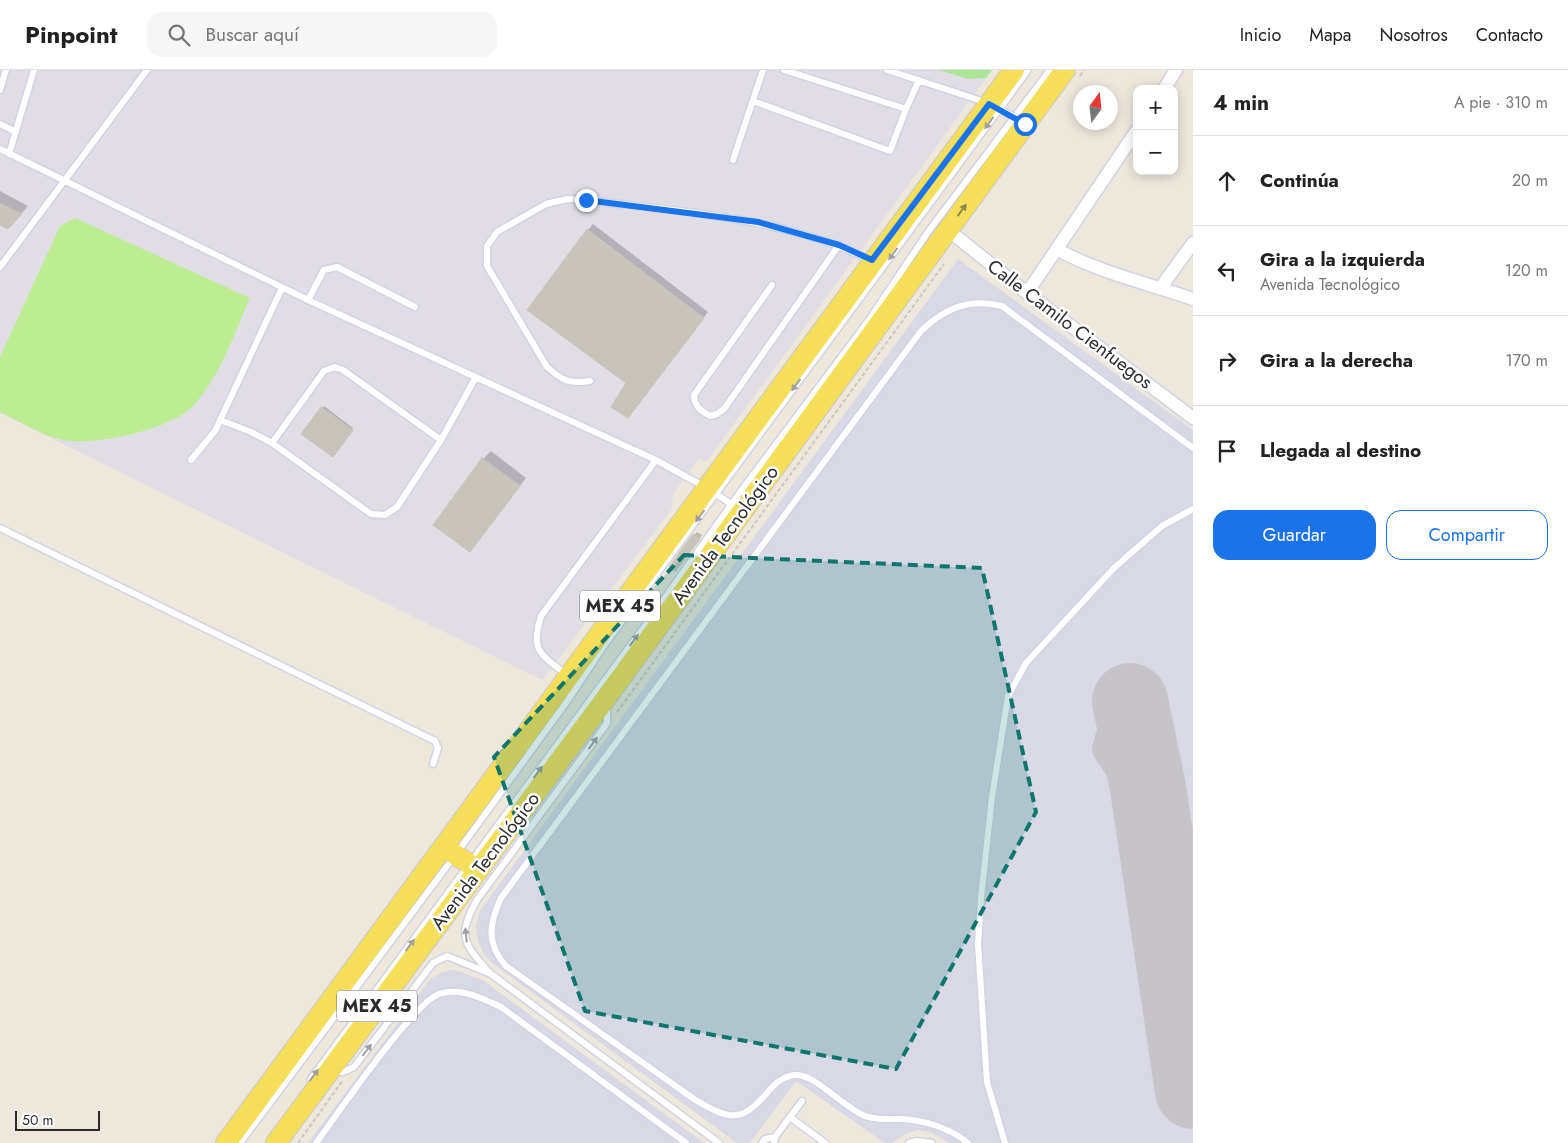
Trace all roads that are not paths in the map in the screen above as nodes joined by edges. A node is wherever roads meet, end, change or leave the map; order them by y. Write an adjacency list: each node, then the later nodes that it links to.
1 (6, 70): 14 (lane)
2 (34, 70): 20 (lane)
3 (147, 70): 25 (lane)
4 (763, 70): 15 (lane)
5 (784, 70): 17 (lane)
6 (887, 70): 12 (lane)
7 (1014, 70): 16 (main road, Avenida Tecnológico / MEX 45)
8 (1028, 70): 16 (lane)
9 (1050, 70): 18 (lane)
10 (1065, 70): 18 (main road, Avenida Tecnológico / MEX 45)
11 (1176, 70): 13 (street)
12 (919, 80): 16 (lane); 17 (lane)
13 (1167, 85)
14 (0, 90)
15 (753, 101): 17 (lane); 24 (lane)
16 (994, 106): 18 (lane); 30 (main road, Avenida Tecnológico / MEX 45); 48 (lane, one-way to 48)
17 (906, 109)
18 (1020, 121): 26 (main road, Avenida Tecnológico / MEX 45, one-way to 18); 49 (lane)
19 (0, 124): 20 (lane)
20 (16, 132): 23 (lane)
21 (1133, 136): 29 (street)
22 (0, 150): 23 (lane)
23 (9, 154): 25 (lane)
24 (734, 160)
25 (64, 181): 31 (lane); 34 (lane)
26 (948, 230): 35 (street, Calle Camilo Cienfuegos); 49 (main road, Avenida Tecnológico / MEX 45)
27 (1193, 243): 33 (street)
28 (839, 245): 30 (lane); 32 (lane); 40 (lane)
29 (1058, 250): 33 (street); 35 (street)
30 (872, 260): 48 (main road, Avenida Tecnológico / MEX 45)
31 (0, 267)
32 (772, 285)
33 (1161, 287): 36 (street)
34 (282, 288): 37 (lane); 42 (lane)
35 (1027, 293): 41 (street, Calle Camilo Cienfuegos)
36 (1193, 299)
37 (308, 300): 38 (lane); 39 (lane)
38 (414, 307)
39 (476, 377): 43 (lane); 47 (lane)
40 (590, 381)
41 (1193, 418)
42 (220, 420): 44 (lane); 46 (lane)
43 (441, 440): 44 (lane); 44 (lane)
44 (272, 443)
45 (1193, 448): 72 (lane)
46 (191, 460)
47 (656, 460): 48 (lane); 52 (lane)
48 (711, 491): 49 (lane); 52 (main road, Avenida Tecnológico / MEX 45); 55 (lane, one-way to 55)
49 (737, 508): 53 (main road, Avenida Tecnológico / MEX 45); 55 (lane, one-way to 49)
50 (1193, 509): 73 (lane)
51 (0, 528): 54 (lane)
52 (569, 676): 55 (main road, Avenida Tecnológico / MEX 45)
53 (606, 698): 55 (main road, Avenida Tecnológico / MEX 45); 56 (lane, one-way to 53)
54 (433, 764)
55 (462, 859): 57 (main road, Avenida Tecnológico / MEX 45); 58 (lane, one-way to 55); 62 (main road, Avenida Tecnológico / MEX 45); 63 (lane)
56 (491, 974): 57 (lane, one-way to 56); 67 (lane)
57 (328, 1072): 64 (main road, Avenida Tecnológico / MEX 45)
58 (304, 1088)
59 (802, 1101): 60 (lane)
60 (790, 1117): 61 (lane); 69 (lane)
61 (774, 1140): 68 (lane)
62 (226, 1143)
63 (240, 1143)
64 (276, 1143)
65 (316, 1143): 66 (lane)
66 (686, 1143)
67 (718, 1143)
68 (762, 1143)
69 (824, 1143)
70 (909, 1143): 71 (lane)
71 (932, 1143)
72 (968, 1143)
73 (1005, 1143)

